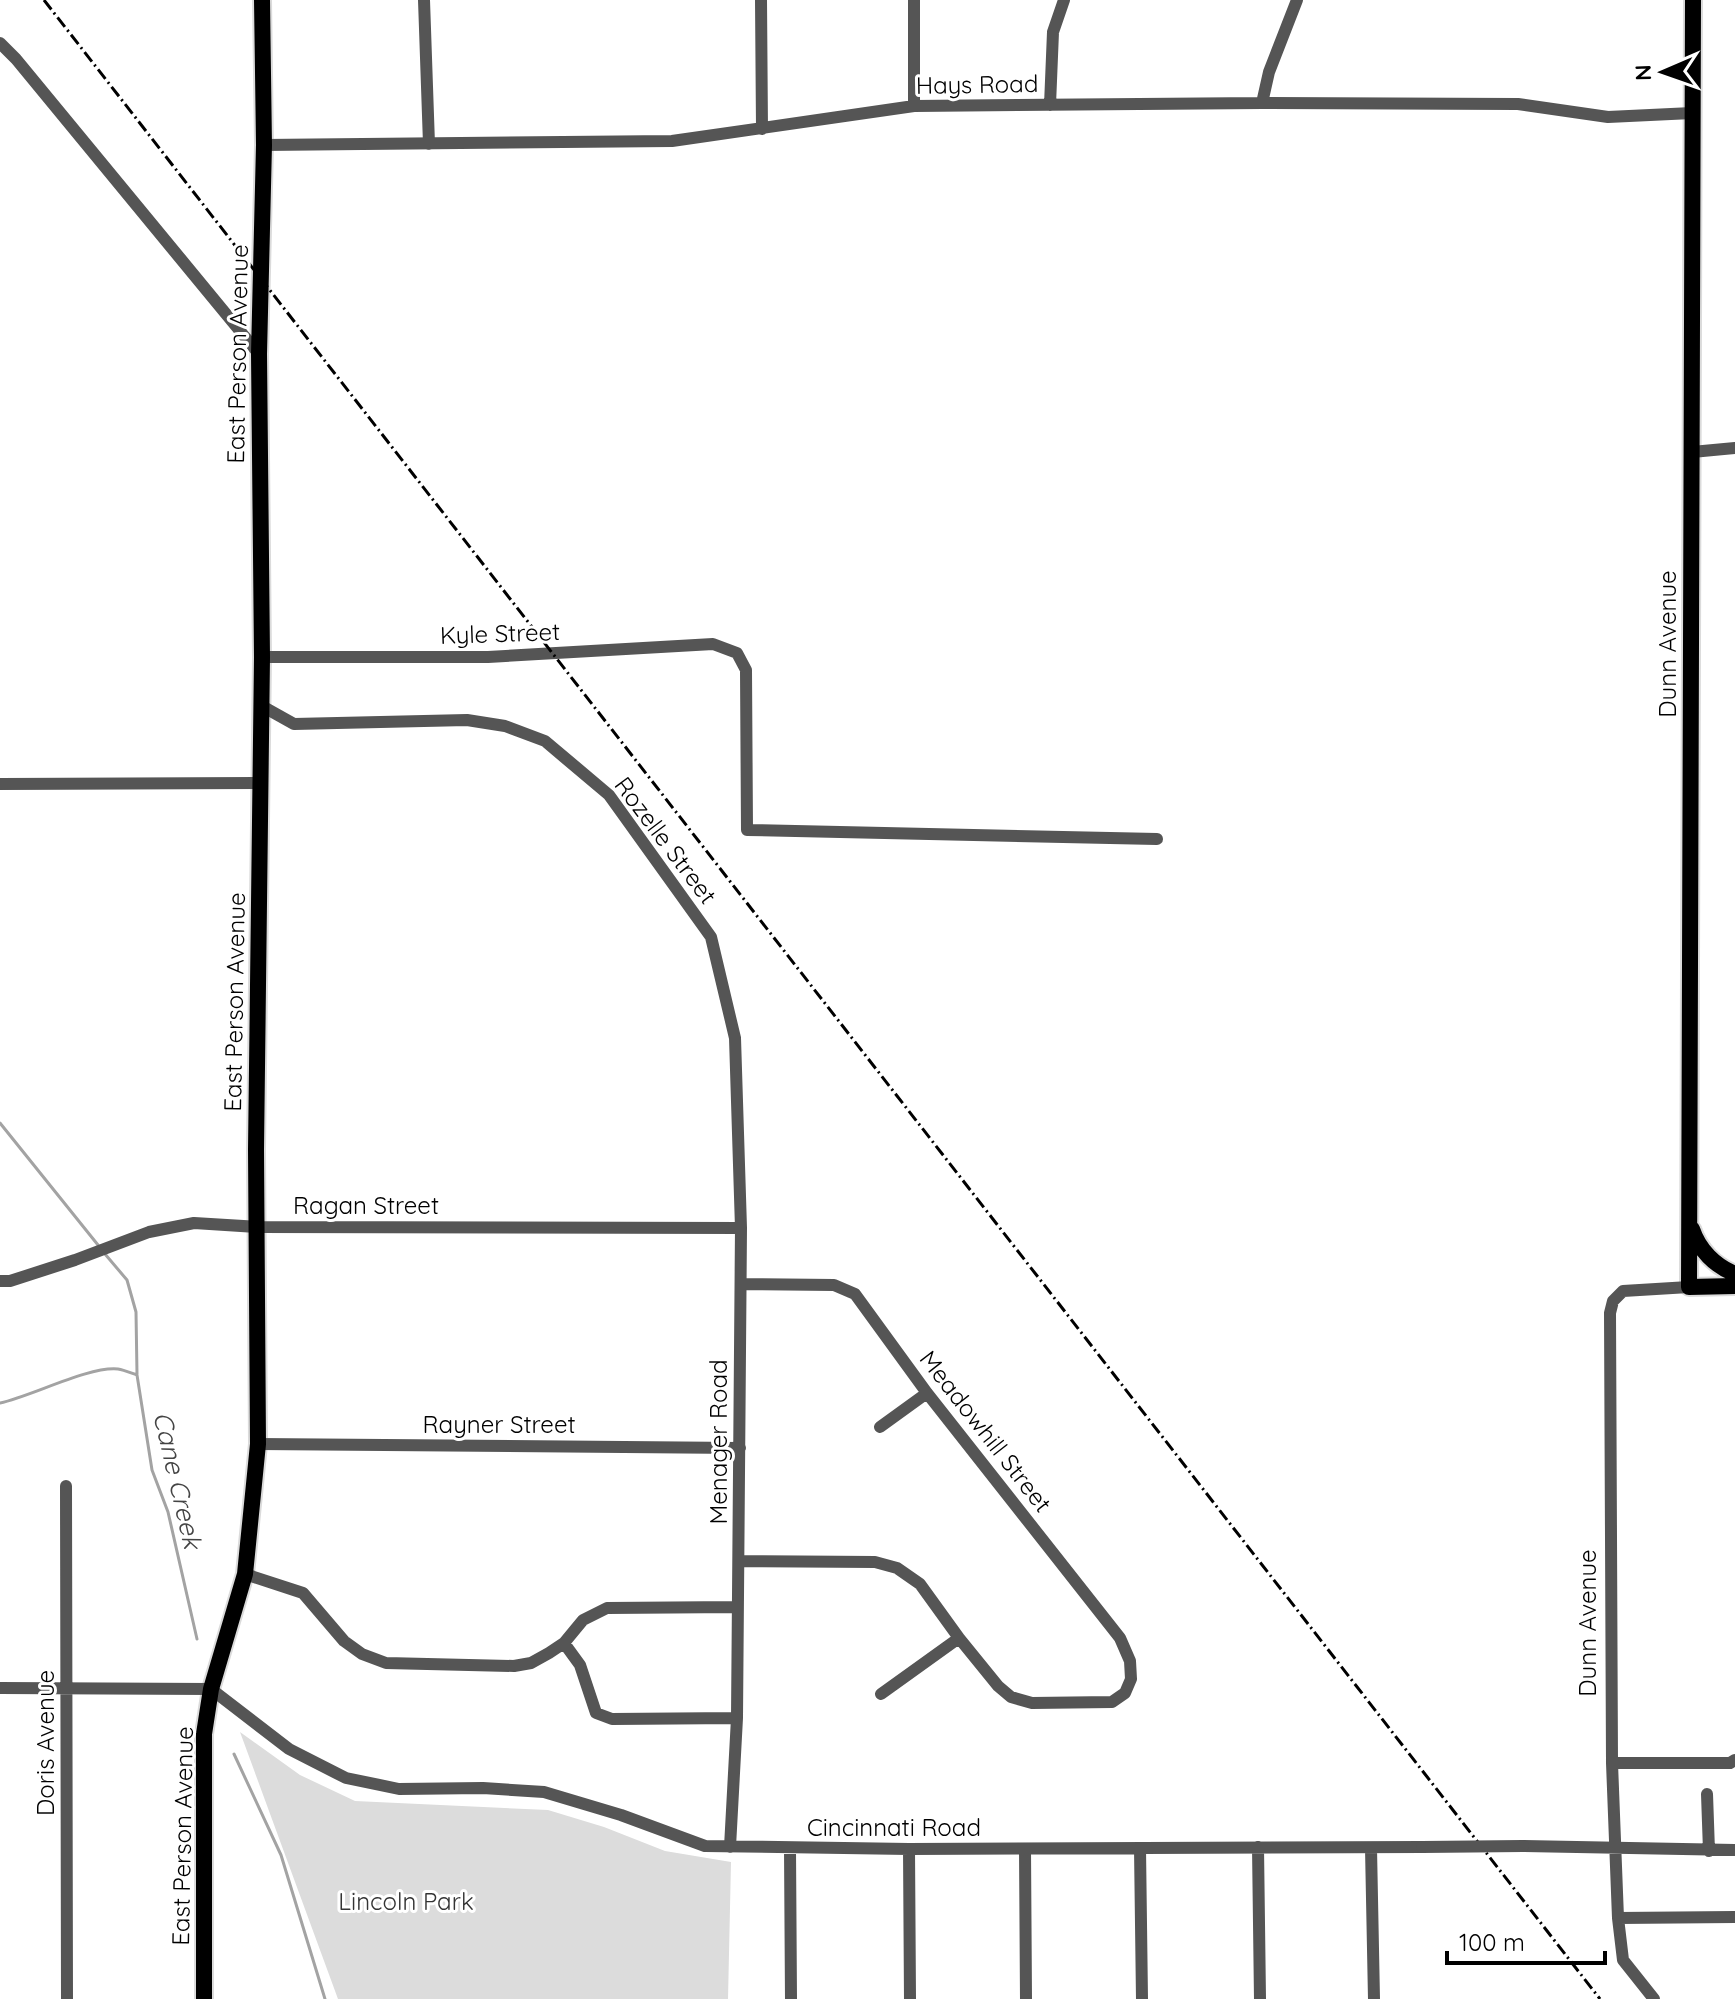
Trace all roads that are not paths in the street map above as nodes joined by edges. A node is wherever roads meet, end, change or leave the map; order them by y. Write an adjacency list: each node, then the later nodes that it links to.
1 (262, 0): 15 (main road, East Person Avenue)
2 (424, 0): 14 (street)
3 (761, 0): 13 (street)
4 (914, 0): 11 (street)
5 (1064, 0): 10 (street)
6 (1297, 0): 9 (street)
7 (1693, 0): 12 (main road, Dunn Avenue)
8 (0, 43): 16 (street)
9 (1262, 103): 10 (street, Hays Road); 12 (street, Hays Road)
10 (1050, 105): 11 (street, Hays Road)
11 (914, 106): 13 (street, Hays Road)
12 (1692, 113): 18 (main road, Dunn Avenue)
13 (762, 129): 14 (street, Hays Road)
14 (429, 144): 15 (street, Hays Road)
15 (264, 145): 16 (main road, East Person Avenue)
16 (259, 354): 19 (main road, East Person Avenue)
17 (1735, 448): 18 (street)
18 (1692, 452): 25 (main road, Dunn Avenue)
19 (262, 657): 20 (main road, East Person Avenue); 23 (street, Kyle Street)
20 (260, 705): 21 (main road, East Person Avenue); 24 (street, Rozelle Street)
21 (260, 783): 22 (street); 26 (main road, East Person Avenue)
22 (0, 784)
23 (1157, 839)
24 (735, 1038): 27 (street, Menager Road)
25 (1689, 1220): 28 (main road); 32 (main road, Dunn Avenue)
26 (258, 1227): 27 (street, Ragan Street); 29 (street, Ragan Street); 35 (main road, East Person Avenue)
27 (741, 1228): 30 (street, Menager Road)
28 (1735, 1274)
29 (0, 1281)
30 (741, 1284): 33 (street, Meadowhill Street); 36 (street, Menager Road)
31 (1735, 1286): 32 (main road)
32 (1689, 1287): 49 (street, Dunn Avenue)
33 (927, 1393): 34 (street); 41 (street, Meadowhill Street)
34 (880, 1427)
35 (258, 1444): 36 (street, Rayner Street); 39 (main road, East Person Avenue)
36 (740, 1448): 38 (street, Menager Road)
37 (66, 1486): 43 (street, Doris Avenue)
38 (739, 1561): 40 (street, Menager Road); 41 (street)
39 (245, 1574): 42 (street); 45 (main road, East Person Avenue)
40 (737, 1607): 42 (street); 47 (street, Menager Road)
41 (959, 1638): 46 (street)
42 (564, 1643): 47 (street)
43 (67, 1687): 44 (street); 45 (street); 63 (street, Doris Avenue)
44 (0, 1688)
45 (211, 1689): 51 (street, Cincinnati Road); 64 (main road, East Person Avenue)
46 (881, 1694)
47 (737, 1718): 51 (street, Menager Road)
48 (1735, 1760): 49 (street)
49 (1612, 1763): 55 (street, Dunn Avenue)
50 (1707, 1794): 60 (street)
51 (730, 1847): 56 (street, Cincinnati Road)
52 (1258, 1847): 53 (street, Cincinnati Road); 54 (street, Cincinnati Road); 69 (street)
53 (1140, 1848): 58 (street, Cincinnati Road); 68 (street)
54 (1371, 1848): 55 (street, Cincinnati Road, bridge); 70 (street)
55 (1614, 1848): 60 (street, Cincinnati Road); 62 (street, Dunn Avenue)
56 (790, 1849): 57 (street, Cincinnati Road); 65 (street)
57 (909, 1849): 58 (street, Cincinnati Road); 66 (street)
58 (1025, 1849): 67 (street)
59 (1735, 1850): 60 (street, Cincinnati Road)
60 (1709, 1851)
61 (1735, 1917): 62 (street)
62 (1618, 1918): 71 (street, Dunn Avenue)
63 (67, 1999)
64 (204, 1999)
65 (791, 1999)
66 (910, 1999)
67 (1026, 1999)
68 (1142, 1999)
69 (1260, 1999)
70 (1374, 1999)
71 (1654, 1999)

